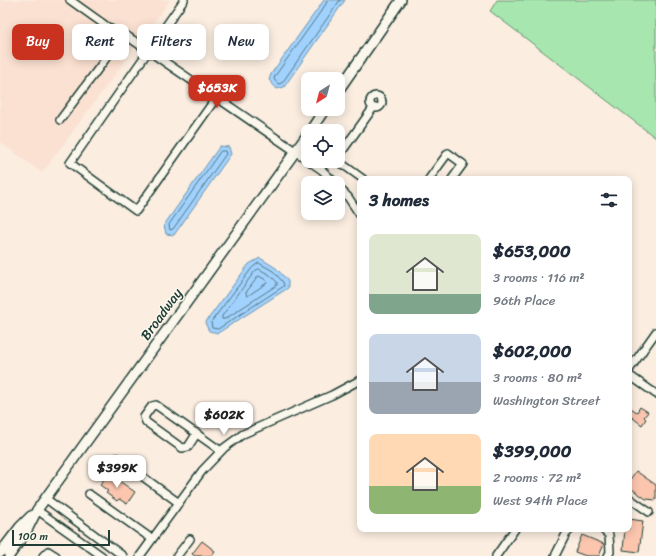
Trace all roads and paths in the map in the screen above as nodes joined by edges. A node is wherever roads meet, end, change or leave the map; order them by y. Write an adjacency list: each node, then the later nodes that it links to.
1 (70, 0): 4 (street)
2 (184, 0): 5 (street)
3 (401, 0): 9 (main road)
4 (104, 24)
5 (167, 24)
6 (105, 60): 12 (street)
7 (142, 60): 10 (street)
8 (161, 60): 10 (street)
9 (345, 81)
10 (216, 98): 15 (street)
11 (373, 108): 14 (street)
12 (60, 120)
13 (301, 144): 15 (main road, Broadway)
14 (345, 147)
15 (296, 151): 16 (street); 34 (main road, Broadway)
16 (301, 154)
17 (345, 165): 20 (street)
18 (319, 168): 19 (street)
19 (328, 176)
20 (360, 176)
21 (431, 176): 22 (street)
22 (454, 176)
23 (345, 194): 24 (street)
24 (357, 210)
25 (656, 332): 26 (street)
26 (632, 366)
27 (632, 377): 29 (street)
28 (357, 382): 31 (street)
29 (656, 394)
30 (197, 433): 30 (street); 31 (street)
31 (221, 450): 36 (street)
32 (117, 458): 36 (street)
33 (89, 494): 43 (street)
34 (45, 498): 37 (main road, Broadway); 49 (street)
35 (632, 501): 38 (street)
36 (179, 502): 43 (street)
37 (37, 510): 44 (main road, Broadway); 45 (main road, Broadway); 48 (street)
38 (649, 512)
39 (514, 532): 52 (street)
40 (568, 532): 53 (street)
41 (606, 532): 54 (street)
42 (190, 539): 51 (street)
43 (152, 540): 50 (street)
44 (0, 553)
45 (9, 556)
46 (44, 556): 47 (street)
47 (56, 556)
48 (102, 556)
49 (123, 556)
50 (140, 556)
51 (177, 556)
52 (496, 556)
53 (555, 556)
54 (608, 556)

